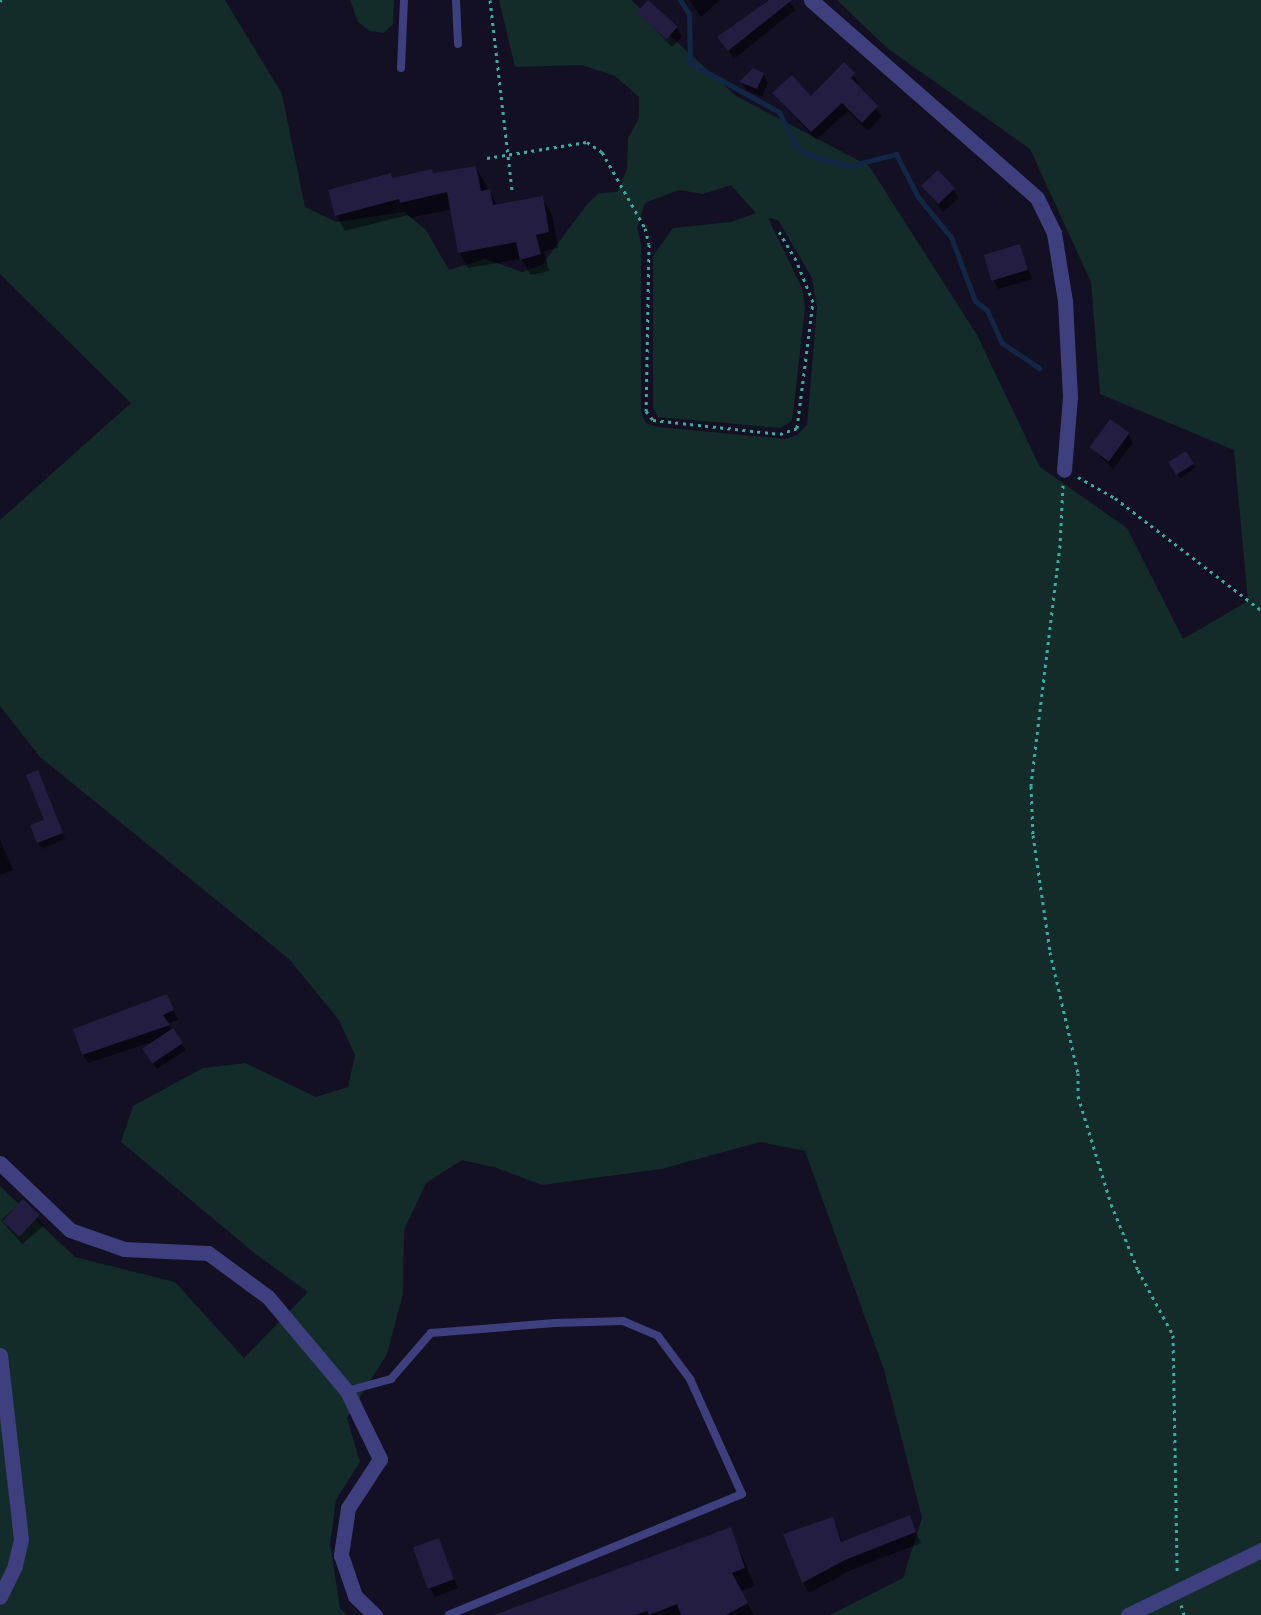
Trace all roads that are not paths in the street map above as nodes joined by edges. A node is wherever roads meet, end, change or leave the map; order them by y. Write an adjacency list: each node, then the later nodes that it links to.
1 (404, 0): 5 (lane)
2 (456, 0): 4 (lane)
3 (811, 0): 6 (street)
4 (458, 44)
5 (401, 68)
6 (1064, 470)
7 (0, 1163): 9 (street)
8 (0, 1355): 11 (street)
9 (347, 1391): 12 (street); 13 (lane)
10 (1261, 1550): 14 (street)
11 (0, 1597)
12 (375, 1615)
13 (449, 1615)
14 (1128, 1615)

